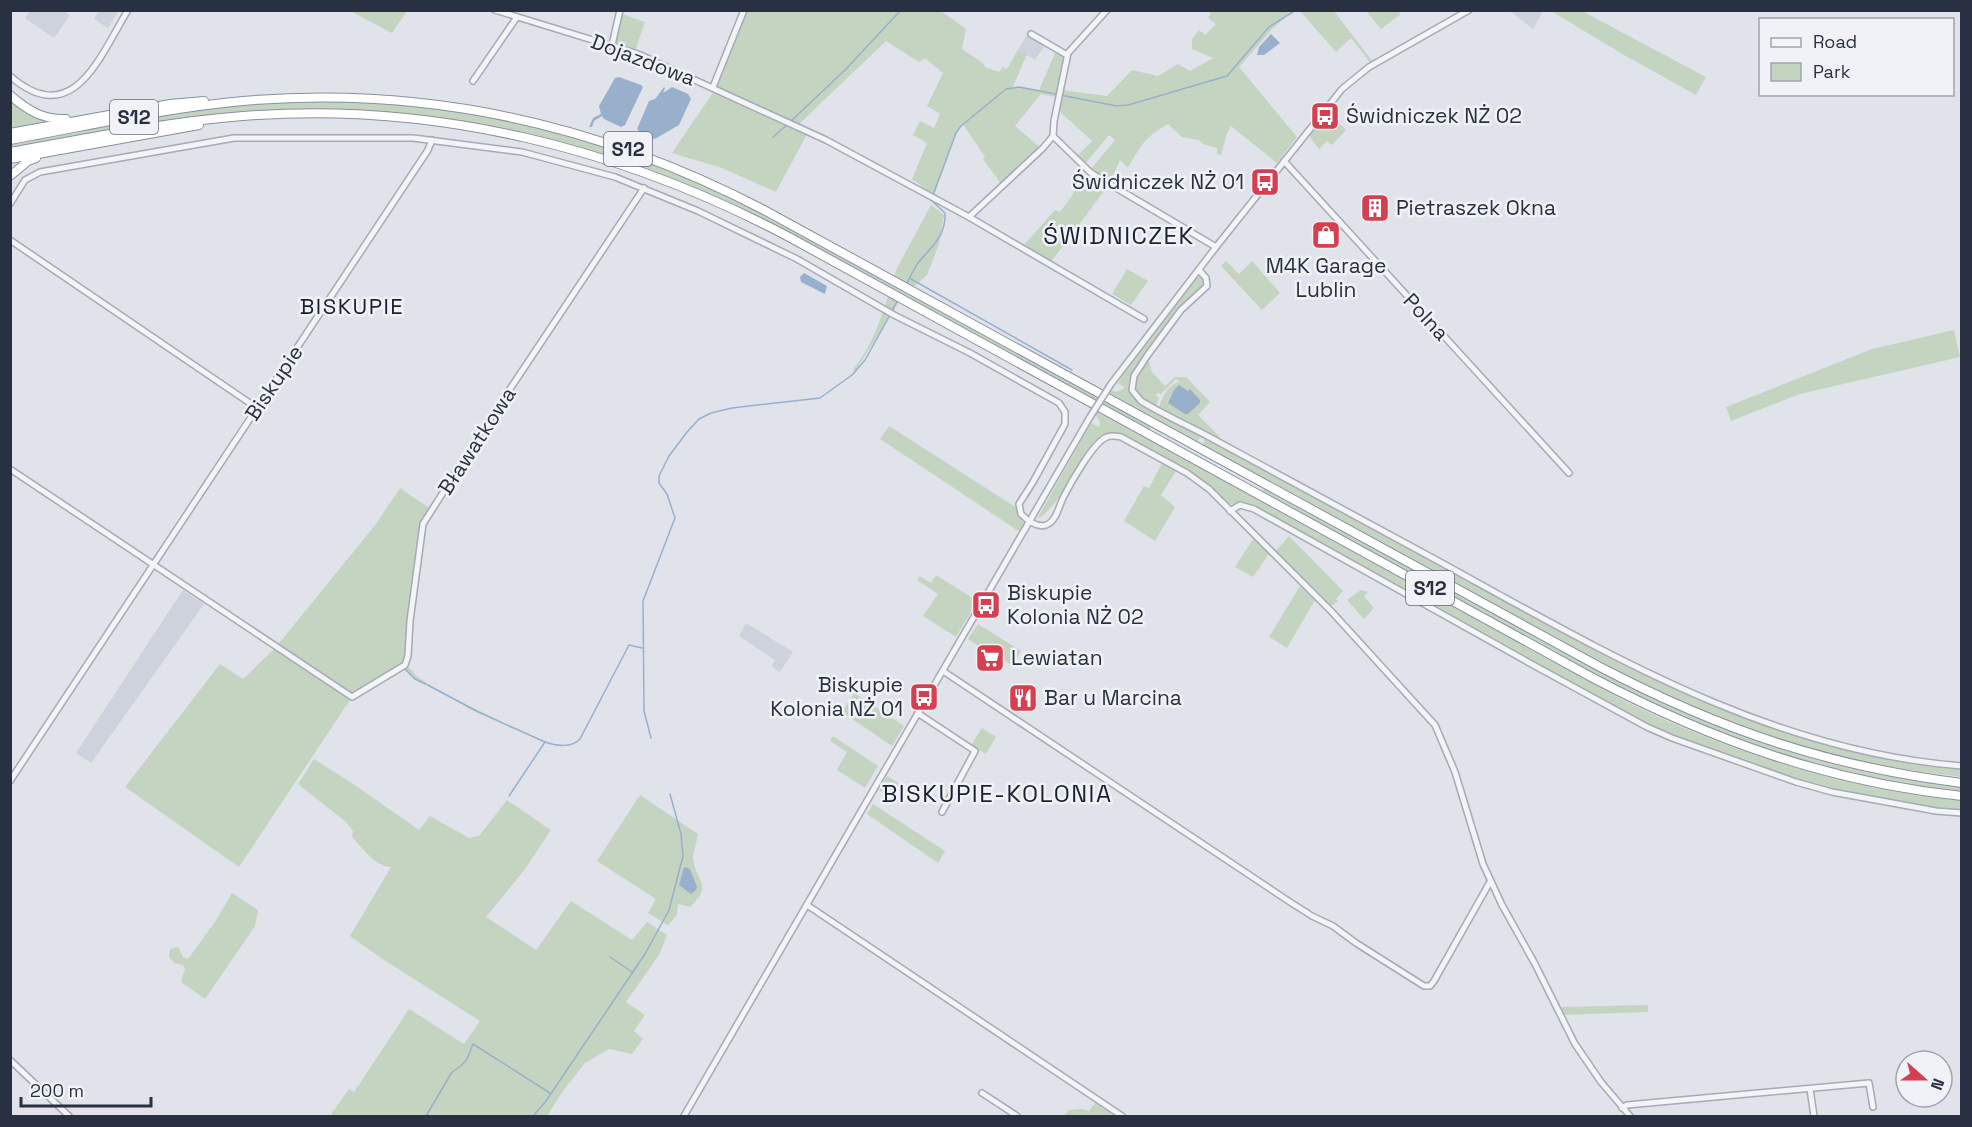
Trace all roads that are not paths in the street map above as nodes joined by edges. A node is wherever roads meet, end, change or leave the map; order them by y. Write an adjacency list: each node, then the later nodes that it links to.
1 (128, 10): 11 (street)
2 (495, 10): 7 (street, Dojazdowa)
3 (620, 10): 9 (street)
4 (744, 10): 13 (street)
5 (1107, 10): 10 (street)
6 (1469, 10): 25 (street)
7 (517, 17): 9 (street, Dojazdowa); 12 (street)
8 (1031, 34): 10 (street)
9 (612, 45): 13 (street, Dojazdowa)
10 (1067, 56): 19 (street)
11 (10, 76)
12 (473, 81)
13 (713, 87): 29 (street, Dojazdowa)
14 (10, 95): 16 (highway)
15 (259, 100): 16 (highway); 20 (highway, S12); 44 (highway, S12)
16 (101, 116): 18 (highway)
17 (226, 117): 22 (highway, S12); 23 (highway); 45 (highway, S12)
18 (10, 133)
19 (1053, 136): 29 (street); 31 (street)
20 (10, 140)
21 (432, 140): 27 (street); 28 (street); 34 (street, Biskupie)
22 (10, 152)
23 (50, 152): 24 (highway); 26 (highway)
24 (10, 159)
25 (1284, 161): 31 (street); 36 (street, Polna)
26 (10, 176)
27 (644, 188): 38 (street); 39 (street, Bławatkowa)
28 (10, 204)
29 (969, 217): 33 (street, Dojazdowa)
30 (10, 240): 34 (street)
31 (1216, 248): 32 (street)
32 (1199, 270): 38 (street, bridge); 42 (street)
33 (1144, 319)
34 (257, 408): 39 (street, Biskupie)
35 (10, 470): 39 (street)
36 (1569, 473)
37 (1230, 511): 38 (street); 47 (street); 48 (street)
38 (1030, 521): 40 (street)
39 (153, 565): 43 (street, Biskupie)
40 (943, 671): 41 (street); 48 (street)
41 (919, 714): 46 (street); 49 (street)
42 (1962, 766)
43 (10, 781)
44 (1962, 783)
45 (1962, 796)
46 (942, 812)
47 (1962, 813)
48 (1490, 882): 54 (street)
49 (807, 905): 56 (street); 58 (street)
50 (10, 1060): 55 (street)
51 (1810, 1089): 53 (street); 54 (street); 60 (street)
52 (982, 1093): 57 (street)
53 (1873, 1107)
54 (1622, 1108): 59 (street)
55 (69, 1116)
56 (684, 1116)
57 (1017, 1116)
58 (1122, 1116)
59 (1630, 1116)
60 (1814, 1116)

